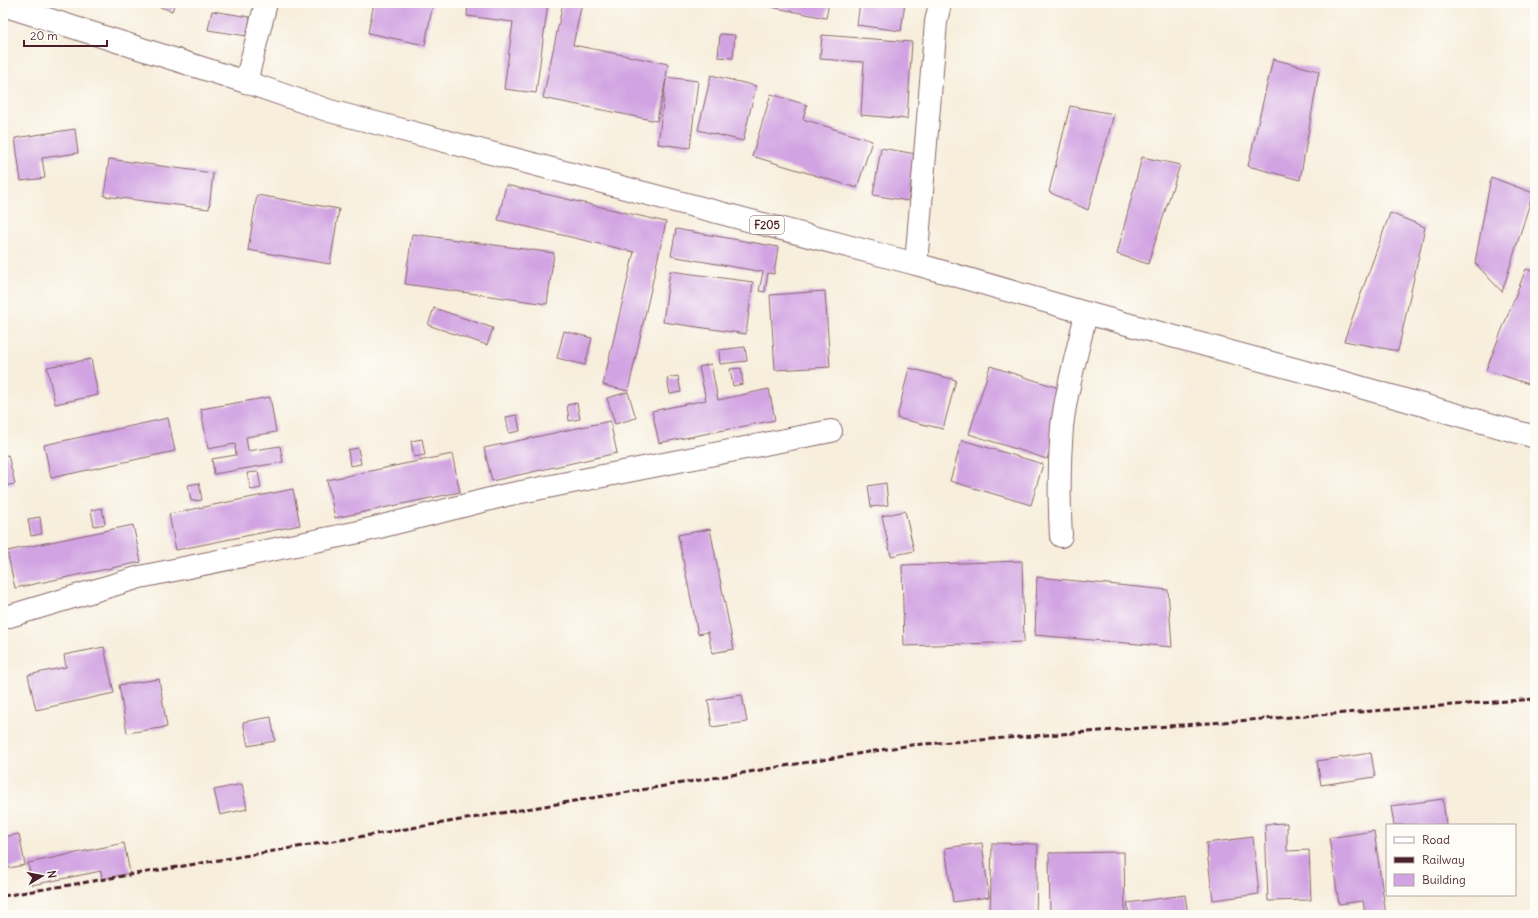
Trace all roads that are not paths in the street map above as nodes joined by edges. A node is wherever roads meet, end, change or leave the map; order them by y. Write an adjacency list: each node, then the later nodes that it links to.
1 (266, 3): 4 (main road)
2 (940, 3): 5 (main road)
3 (3, 5): 4 (main road, F205)
4 (246, 82): 5 (main road, F205)
5 (916, 264): 6 (main road, F205)
6 (1086, 314): 8 (main road, F205); 9 (main road)
7 (831, 431): 10 (main road)
8 (1535, 437)
9 (1061, 536)
10 (3, 618)

